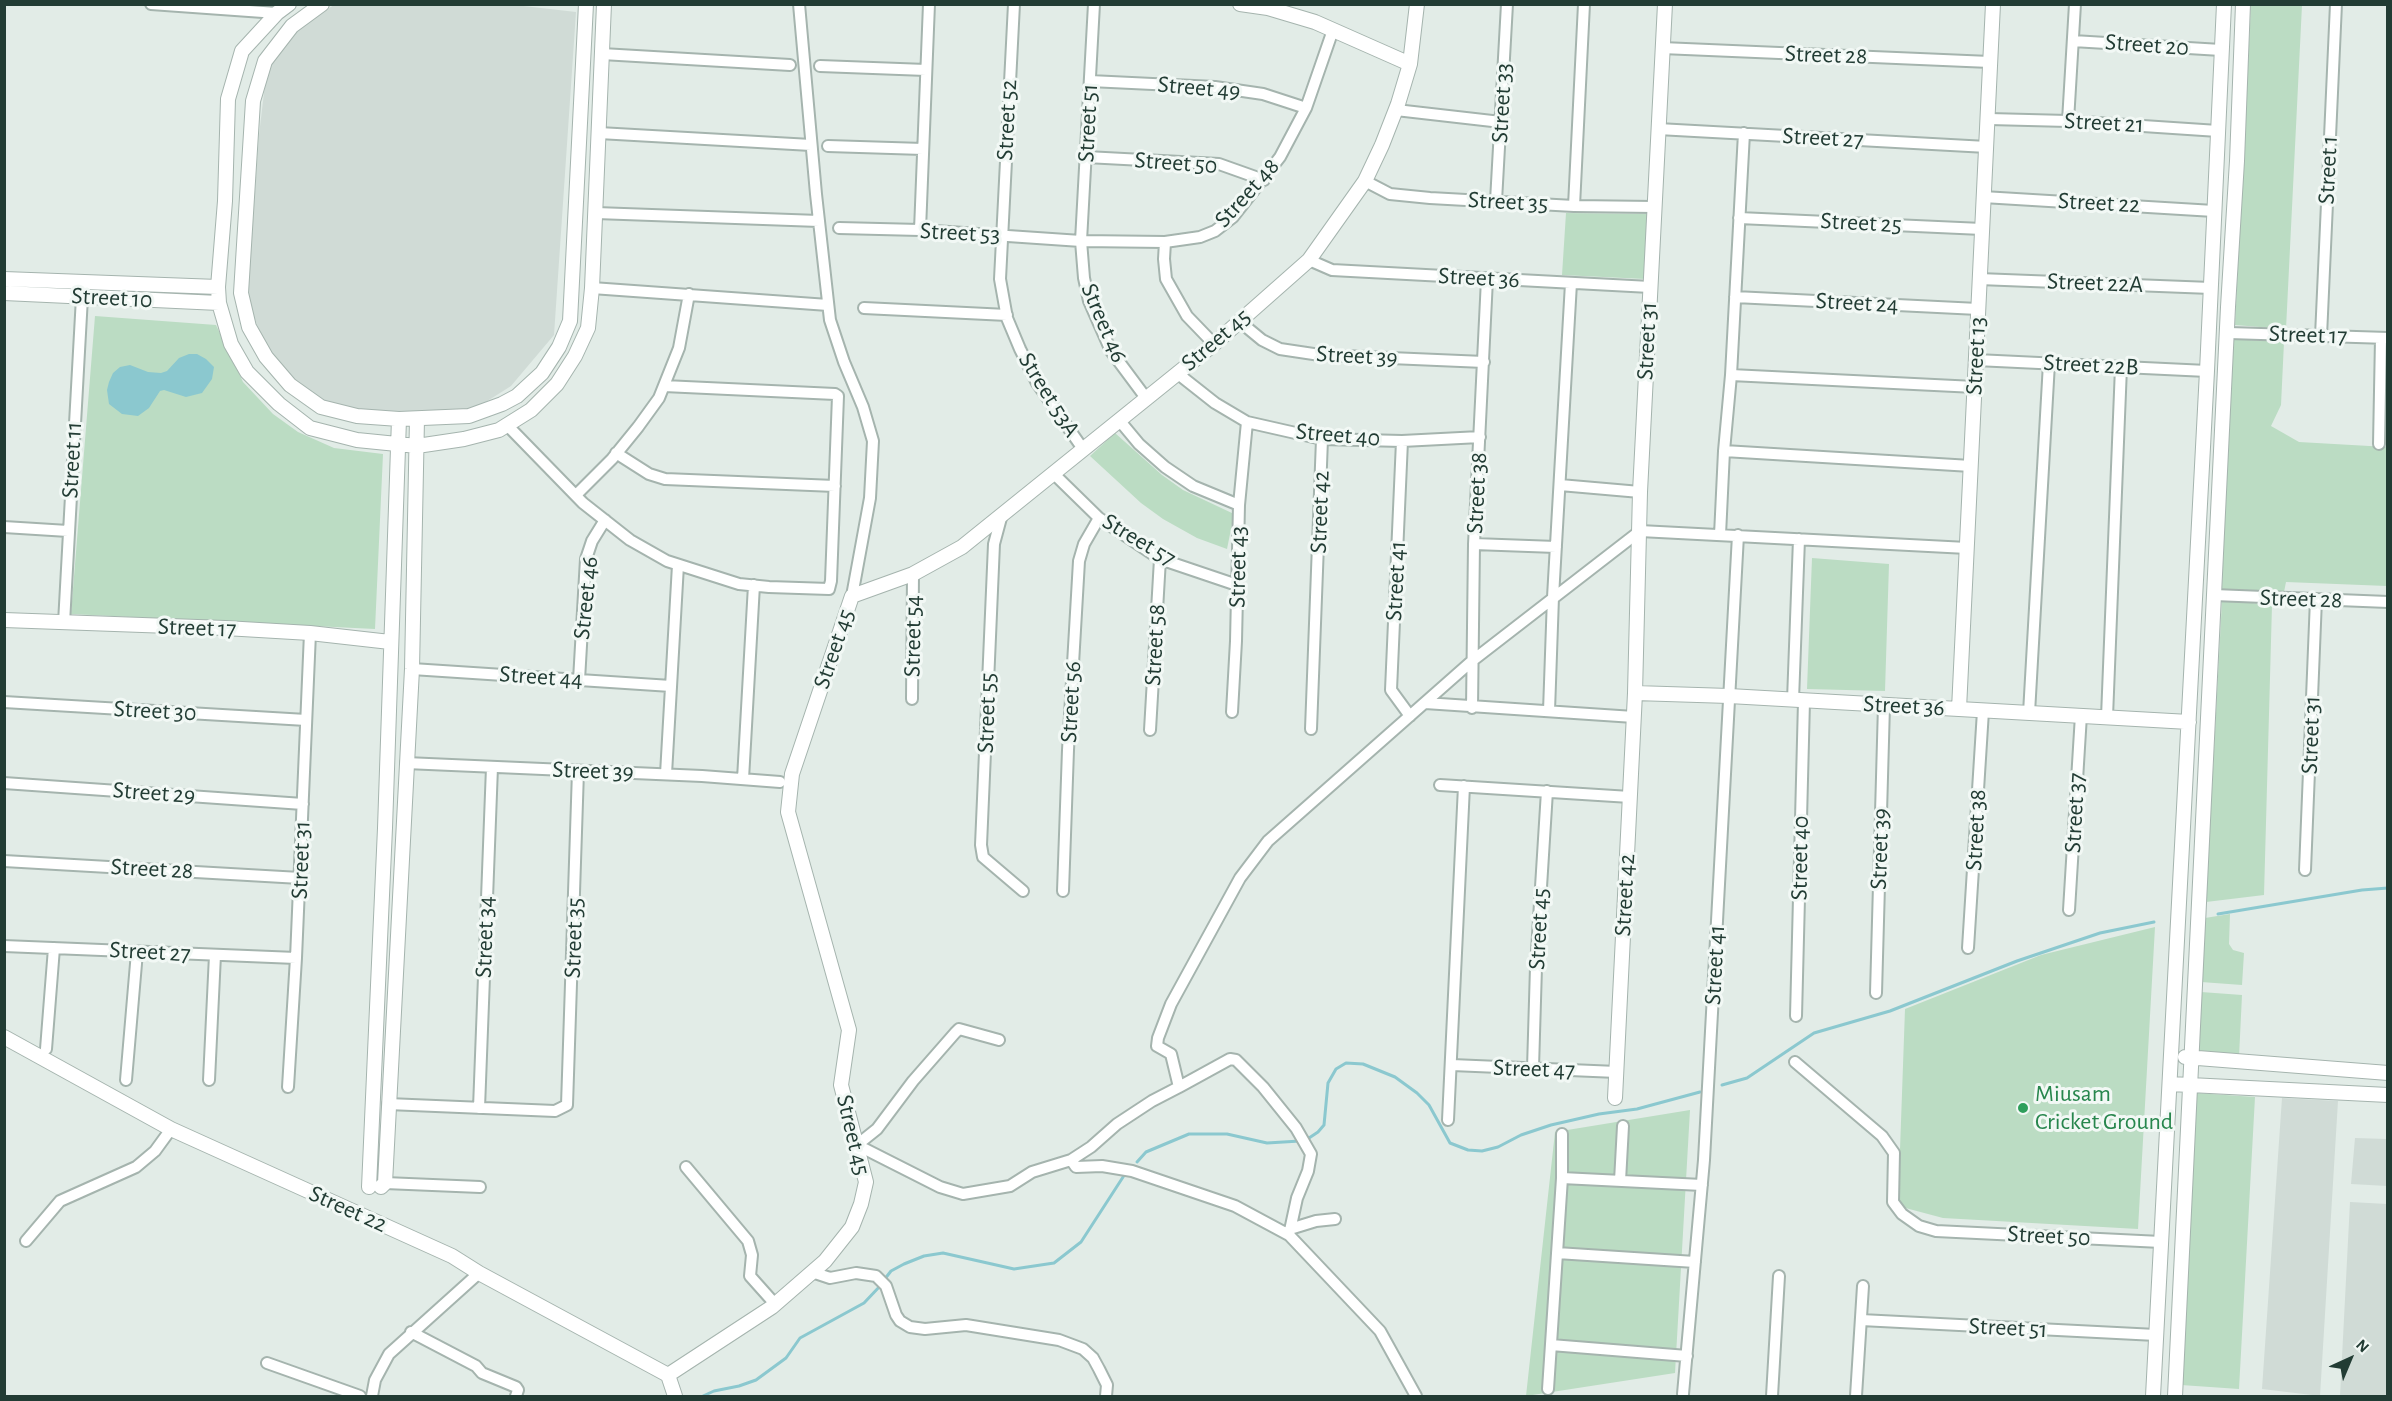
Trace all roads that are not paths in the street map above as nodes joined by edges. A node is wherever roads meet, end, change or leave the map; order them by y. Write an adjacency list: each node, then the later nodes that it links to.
1 (151, 4): 20 (street)
2 (289, 4): 20 (street)
3 (322, 4): 55 (street)
4 (586, 4): 48 (street)
5 (604, 4): 25 (street)
6 (799, 4): 41 (street)
7 (929, 4): 30 (street)
8 (1014, 4): 65 (street, Street 52)
9 (1094, 4): 31 (street, Street 51)
10 (1240, 4): 21 (street)
11 (1417, 4): 27 (street, Street 45)
12 (1507, 4): 36 (street, Street 33)
13 (1584, 4): 56 (street)
14 (1665, 4): 23 (street, Street 31)
15 (1993, 4): 26 (street, Street 13)
16 (2075, 4): 22 (street)
17 (2224, 4): 24 (street)
18 (2243, 4): 47 (street)
19 (2336, 4): 88 (street, Street 1)
20 (277, 13): 53 (street)
21 (1333, 30): 27 (street); 32 (street, Street 48)
22 (2073, 41): 24 (street, Street 20); 35 (street)
23 (1662, 48): 26 (street, Street 28); 37 (street, Street 31)
24 (2221, 50): 38 (street)
25 (602, 54): 28 (street); 39 (street)
26 (1990, 62): 34 (street, Street 13)
27 (1410, 64): 33 (street, Street 45)
28 (790, 65)
29 (820, 66): 30 (street)
30 (926, 70): 44 (street)
31 (1090, 81): 32 (street, Street 49); 45 (street, Street 51)
32 (1306, 108): 50 (street, Street 48)
33 (1396, 110): 36 (street); 51 (street, Street 45)
34 (1989, 119): 35 (street, Street 21); 43 (street, Street 13)
35 (2068, 121): 38 (street, Street 21)
36 (1501, 122): 54 (street, Street 33)
37 (1658, 129): 40 (street, Street 27); 57 (street, Street 31)
38 (2218, 131): 46 (street)
39 (599, 133): 41 (street); 49 (street)
40 (1744, 133): 43 (street, Street 27); 60 (street)
41 (811, 145): 61 (street)
42 (828, 146): 44 (street)
43 (1987, 147): 52 (street, Street 13)
44 (922, 149): 64 (street)
45 (1086, 157): 50 (street, Street 50); 66 (street, Street 51)
46 (2216, 174): 47 (street); 58 (street)
47 (2236, 175): 87 (street)
48 (578, 176): 49 (street); 92 (street)
49 (597, 176): 59 (street)
50 (1264, 180): 67 (street, Street 48)
51 (1365, 181): 54 (street, Street 35); 68 (street, Street 45)
52 (1983, 197): 58 (street, Street 22); 63 (street, Street 13)
53 (225, 201): 55 (street); 73 (street)
54 (1496, 201): 56 (street, Street 35)
55 (247, 203): 96 (street)
56 (1574, 206): 57 (street, Street 35)
57 (1654, 207): 75 (street, Street 31)
58 (2214, 211): 76 (street)
59 (596, 213): 61 (street); 74 (street)
60 (1739, 218): 63 (street, Street 25); 80 (street)
61 (819, 221): 82 (street)
62 (839, 228): 64 (street, Street 53)
63 (1982, 229): 71 (street, Street 13)
64 (920, 230): 65 (street, Street 53)
65 (1001, 235): 66 (street, Street 53); 85 (street, Street 53A)
66 (1081, 241): 67 (street, Street 48); 104 (street, Street 46)
67 (1165, 242): 90 (street)
68 (1309, 260): 70 (street, Street 36); 86 (street, Street 45)
69 (4, 279): 73 (street, Street 10)
70 (1487, 279): 72 (street, Street 36); 93 (street, Street 38)
71 (1979, 279): 76 (street, Street 22A); 84 (street, Street 13)
72 (1572, 283): 75 (street, Street 36); 124 (street)
73 (218, 287): 81 (street)
74 (592, 288): 78 (street); 97 (street)
75 (1650, 288): 125 (street, Street 31)
76 (2211, 288): 98 (street)
77 (4, 293): 79 (street, Street 10)
78 (689, 294): 82 (street); 101 (street)
79 (82, 297): 81 (street, Street 10); 132 (street, Street 11)
80 (1735, 297): 84 (street, Street 24); 100 (street)
81 (219, 303): 102 (street)
82 (828, 305): 146 (street)
83 (864, 308): 85 (street)
84 (1978, 309): 91 (street, Street 13)
85 (1007, 315): 118 (street, Street 53A)
86 (1239, 321): 90 (street, Street 45); 93 (street, Street 39)
87 (2229, 333): 88 (street, Street 17); 114 (street)
88 (2321, 336): 89 (street, Street 17)
89 (2385, 338): 115 (street)
90 (1214, 344): 99 (street, Street 45)
91 (1976, 360): 94 (street, Street 22B); 103 (street, Street 13)
92 (550, 361): 97 (street); 106 (street)
93 (1484, 362): 110 (street, Street 38)
94 (2049, 363): 95 (street, Street 22B); 172 (street)
95 (2121, 367): 98 (street, Street 22B); 176 (street)
96 (278, 371): 102 (street); 105 (street)
97 (566, 371): 109 (street)
98 (2207, 371): 112 (street)
99 (1177, 373): 104 (street, Street 45); 108 (street, Street 40)
100 (1731, 375): 103 (street); 119 (street)
101 (664, 386): 120 (street); 123 (street, Street 45)
102 (262, 387): 116 (street)
103 (1974, 387): 121 (street, Street 13)
104 (1146, 398): 107 (street, Street 45)
105 (399, 419): 106 (street); 116 (street)
106 (417, 419): 117 (street)
107 (1119, 420): 118 (street, Street 45); 127 (street)
108 (1246, 422): 111 (street, Street 40); 127 (street, Street 43)
109 (507, 425): 117 (street); 126 (street, Street 45)
110 (1480, 437): 113 (street, Street 40); 137 (street, Street 38)
111 (1322, 439): 113 (street, Street 40); 179 (street, Street 42)
112 (2204, 440): 114 (street); 156 (street)
113 (1402, 441): 174 (street, Street 41)
114 (2222, 443): 145 (street)
115 (2379, 444)
116 (399, 445): 117 (street); 153 (street)
117 (417, 446): 155 (street)
118 (1083, 449): 122 (street, Street 45)
119 (1724, 451): 121 (street); 134 (street)
120 (616, 453): 123 (street); 126 (street)
121 (1971, 466): 139 (street, Street 13)
122 (1053, 473): 128 (street, Street 45); 129 (street, Street 57)
123 (835, 486): 143 (street, Street 45)
124 (1560, 486): 125 (street); 138 (street)
125 (1640, 492): 133 (street, Street 31)
126 (576, 495): 130 (street, Street 45)
127 (1239, 505): 144 (street, Street 43)
128 (1001, 518): 142 (street, Street 45); 198 (street, Street 55)
129 (1099, 518): 140 (street, Street 57); 199 (street, Street 56)
130 (605, 520): 141 (street, Street 45); 158 (street, Street 46)
131 (4, 527): 132 (street)
132 (68, 531): 151 (street, Street 11)
133 (1640, 531): 134 (street); 147 (street); 160 (street, Street 31)
134 (1720, 535): 135 (street)
135 (1738, 536): 136 (street); 161 (street, Street 41)
136 (1799, 539): 139 (street); 163 (street, Street 40)
137 (1474, 544): 138 (street); 154 (street, Street 38)
138 (1556, 547): 147 (street)
139 (1967, 548): 168 (street, Street 13)
140 (1160, 559): 144 (street, Street 57); 180 (street, Street 58)
141 (678, 565): 143 (street, Street 45); 159 (street)
142 (913, 574): 146 (street, Street 45); 162 (street, Street 54)
143 (754, 585): 185 (street)
144 (1237, 585): 171 (street, Street 43)
145 (2214, 595): 148 (street, Street 28); 157 (street)
146 (852, 596): 233 (street, Street 45)
147 (1553, 597): 154 (street); 169 (street)
148 (2316, 599): 149 (street, Street 28); 196 (street, Street 31)
149 (2388, 602)
150 (4, 620): 151 (street, Street 17)
151 (64, 623): 152 (street, Street 17)
152 (310, 633): 153 (street, Street 17); 177 (street, Street 31)
153 (390, 642): 193 (street)
154 (1472, 661): 165 (street); 167 (street, Street 38)
155 (412, 669): 158 (street, Street 44); 181 (street)
156 (2192, 669): 157 (street); 178 (street)
157 (2211, 671): 213 (street)
158 (579, 680): 159 (street, Street 44)
159 (671, 686): 184 (street)
160 (1635, 693): 161 (street, Street 36); 175 (street, Street 42)
161 (1729, 696): 163 (street, Street 36); 238 (street, Street 41)
162 (912, 699)
163 (1798, 700): 166 (street, Street 36); 208 (street, Street 40)
164 (4, 702): 177 (street, Street 30)
165 (1425, 704): 167 (street); 174 (street)
166 (1884, 705): 168 (street, Street 36); 207 (street, Street 39)
167 (1472, 708): 169 (street)
168 (1959, 708): 170 (street, Street 36)
169 (1550, 711): 175 (street)
170 (1983, 711): 172 (street, Street 36); 203 (street, Street 38)
171 (1232, 712)
172 (2030, 712): 173 (street, Street 36)
173 (2080, 715): 176 (street, Street 36); 200 (street, Street 37)
174 (1410, 716): 224 (street)
175 (1634, 717): 191 (street, Street 42)
176 (2107, 717): 178 (street, Street 36)
177 (306, 720): 192 (street, Street 31)
178 (2189, 722): 212 (street)
179 (1311, 729)
180 (1150, 730)
181 (406, 763): 182 (street, Street 39); 194 (street)
182 (492, 767): 183 (street, Street 39); 228 (street, Street 34)
183 (578, 771): 184 (street, Street 39); 228 (street, Street 35)
184 (666, 774): 185 (street, Street 39)
185 (742, 779): 186 (street, Street 39)
186 (780, 782)
187 (4, 783): 192 (street, Street 29)
188 (1440, 785): 189 (street)
189 (1464, 786): 190 (street); 215 (street)
190 (1547, 791): 191 (street); 216 (street, Street 45)
191 (1630, 797): 217 (street, Street 42)
192 (303, 804): 197 (street, Street 31)
193 (385, 828): 194 (street); 239 (street)
194 (402, 828): 227 (street)
195 (4, 861): 197 (street, Street 28)
196 (2305, 870)
197 (300, 878): 206 (street, Street 31)
198 (1023, 891)
199 (1063, 891)
200 (2069, 910)
201 (4, 946): 202 (street, Street 27)
202 (54, 948): 204 (street, Street 27); 211 (street)
203 (1968, 948)
204 (137, 952): 205 (street, Street 27); 219 (street)
205 (215, 955): 206 (street, Street 27); 220 (street)
206 (296, 958): 223 (street, Street 31)
207 (1876, 993)
208 (1796, 1016)
209 (4, 1037): 231 (street, Street 22)
210 (999, 1040): 233 (street)
211 (46, 1049)
212 (2171, 1055): 213 (street); 221 (street)
213 (2192, 1059): 218 (street); 222 (street)
214 (1795, 1062): 244 (street, Street 50)
215 (1452, 1065): 216 (street, Street 47); 229 (street)
216 (1533, 1068): 217 (street, Street 47)
217 (1617, 1072): 226 (street, Street 42)
218 (2388, 1073)
219 (126, 1080)
220 (209, 1080)
221 (2170, 1084): 222 (street); 244 (street)
222 (2191, 1086): 225 (street); 270 (street)
223 (288, 1087)
224 (1179, 1087): 234 (street); 242 (street)
225 (2388, 1095)
226 (1615, 1098)
227 (388, 1104): 228 (street); 239 (street)
228 (479, 1108)
229 (1448, 1120)
230 (1623, 1125): 237 (street)
231 (171, 1129): 243 (street); 248 (street, Street 22)
232 (1562, 1134): 236 (street)
233 (857, 1145): 234 (street); 247 (street, Street 45)
234 (1071, 1160): 242 (street)
235 (686, 1167): 251 (street)
236 (1562, 1178): 237 (street); 245 (street)
237 (1620, 1181): 238 (street)
238 (1702, 1185): 246 (street, Street 41)
239 (378, 1186): 240 (street)
240 (480, 1187)
241 (1335, 1219): 242 (street)
242 (1290, 1232): 266 (street)
243 (26, 1241)
244 (2161, 1242): 254 (street)
245 (1557, 1252): 246 (street); 255 (street)
246 (1695, 1262): 256 (street, Street 41)
247 (812, 1272): 251 (street, Street 45); 265 (street)
248 (479, 1273): 253 (street); 258 (street, Street 22)
249 (1779, 1276): 267 (street)
250 (1863, 1286): 252 (street)
251 (775, 1304): 258 (street, Street 45)
252 (1861, 1320): 254 (street, Street 51); 268 (street)
253 (411, 1332): 262 (street); 263 (street)
254 (2156, 1335): 269 (street)
255 (1551, 1345): 256 (street); 259 (street)
256 (1687, 1356): 260 (street, Street 41)
257 (267, 1363): 261 (street)
258 (668, 1375): 264 (street)
259 (1548, 1389)
260 (1683, 1394)
261 (360, 1396)
262 (372, 1396)
263 (516, 1396)
264 (675, 1396)
265 (1106, 1396)
266 (1416, 1396)
267 (1772, 1396)
268 (1856, 1396)
269 (2153, 1396)
270 (2175, 1396)

